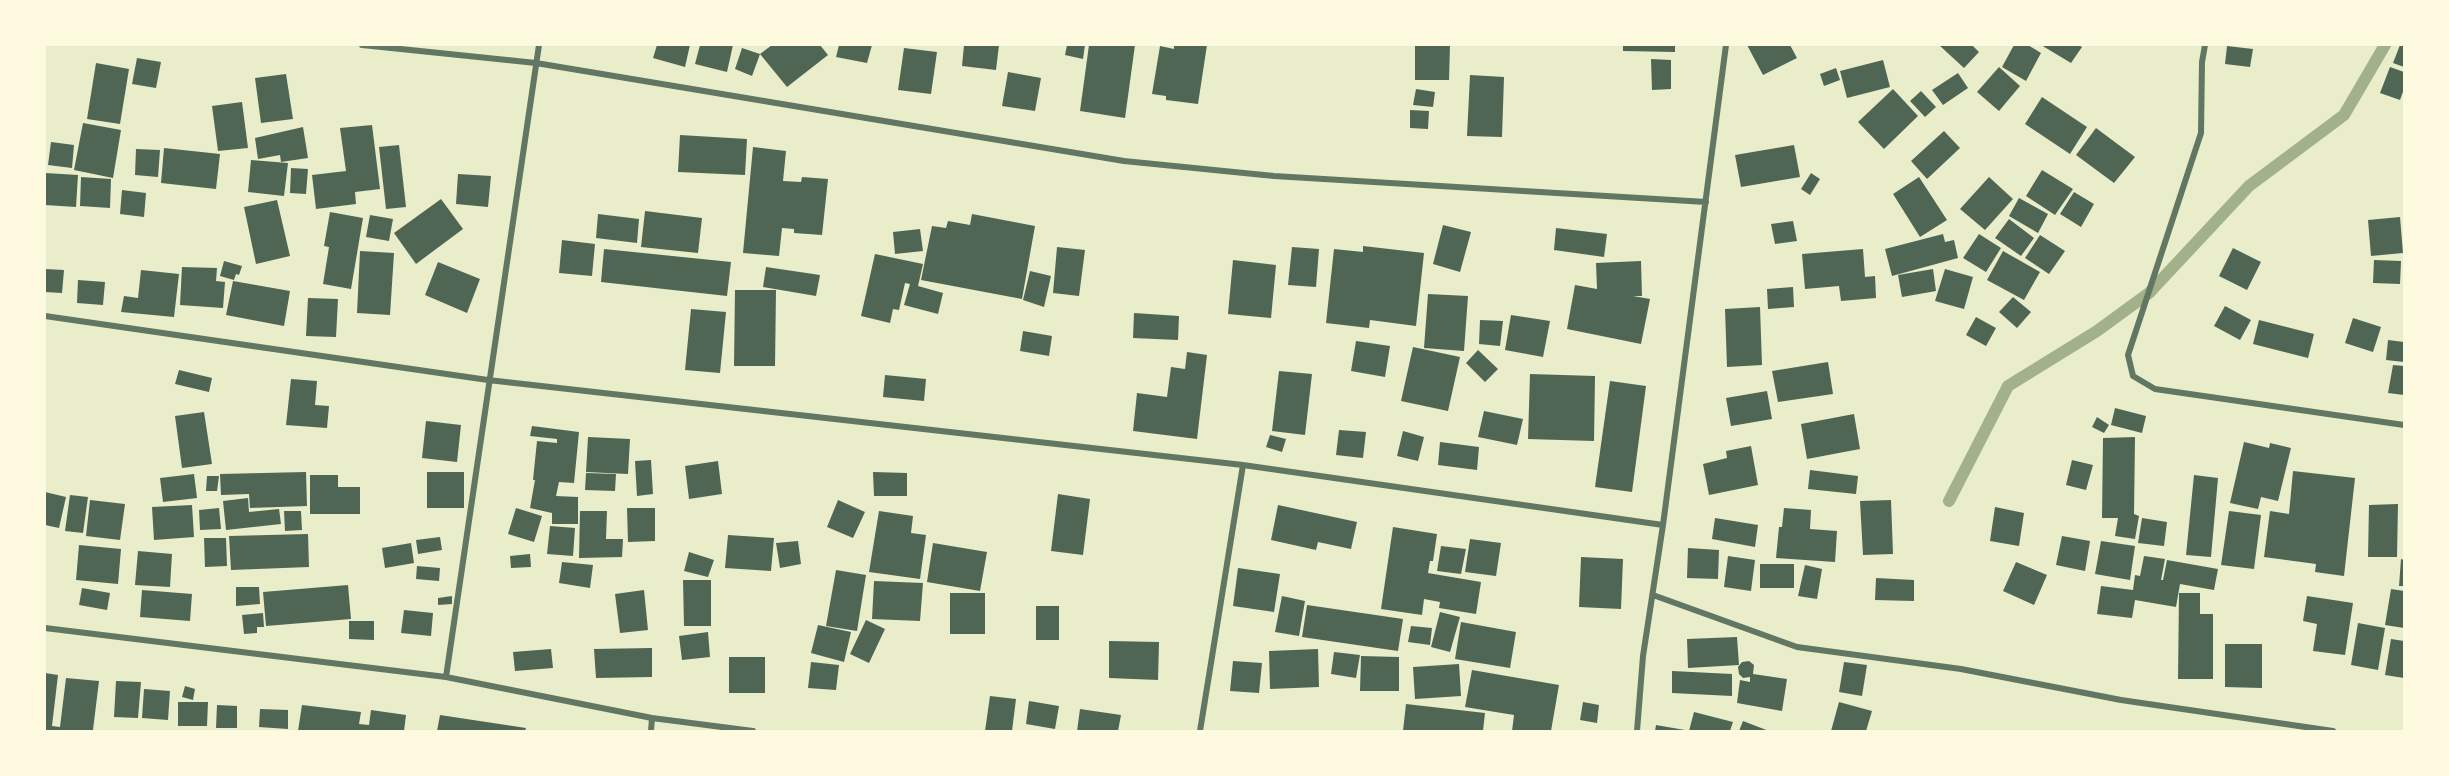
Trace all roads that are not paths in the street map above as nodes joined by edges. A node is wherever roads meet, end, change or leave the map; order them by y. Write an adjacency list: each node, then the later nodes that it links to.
1 (362, 45): 5 (street)
2 (539, 45): 5 (street)
3 (1726, 45): 6 (street)
4 (2205, 45): 9 (street)
5 (536, 63): 6 (street); 8 (street)
6 (1706, 202): 11 (street)
7 (45, 316): 8 (street)
8 (488, 380): 10 (street); 14 (street)
9 (2404, 425)
10 (1243, 465): 11 (street); 18 (street)
11 (1663, 525): 12 (street)
12 (1653, 595): 19 (street); 20 (street)
13 (45, 628): 14 (street)
14 (446, 677): 15 (street)
15 (652, 718): 16 (street); 17 (street)
16 (651, 731)
17 (753, 731)
18 (1200, 731)
19 (1637, 731)
20 (2333, 731)

